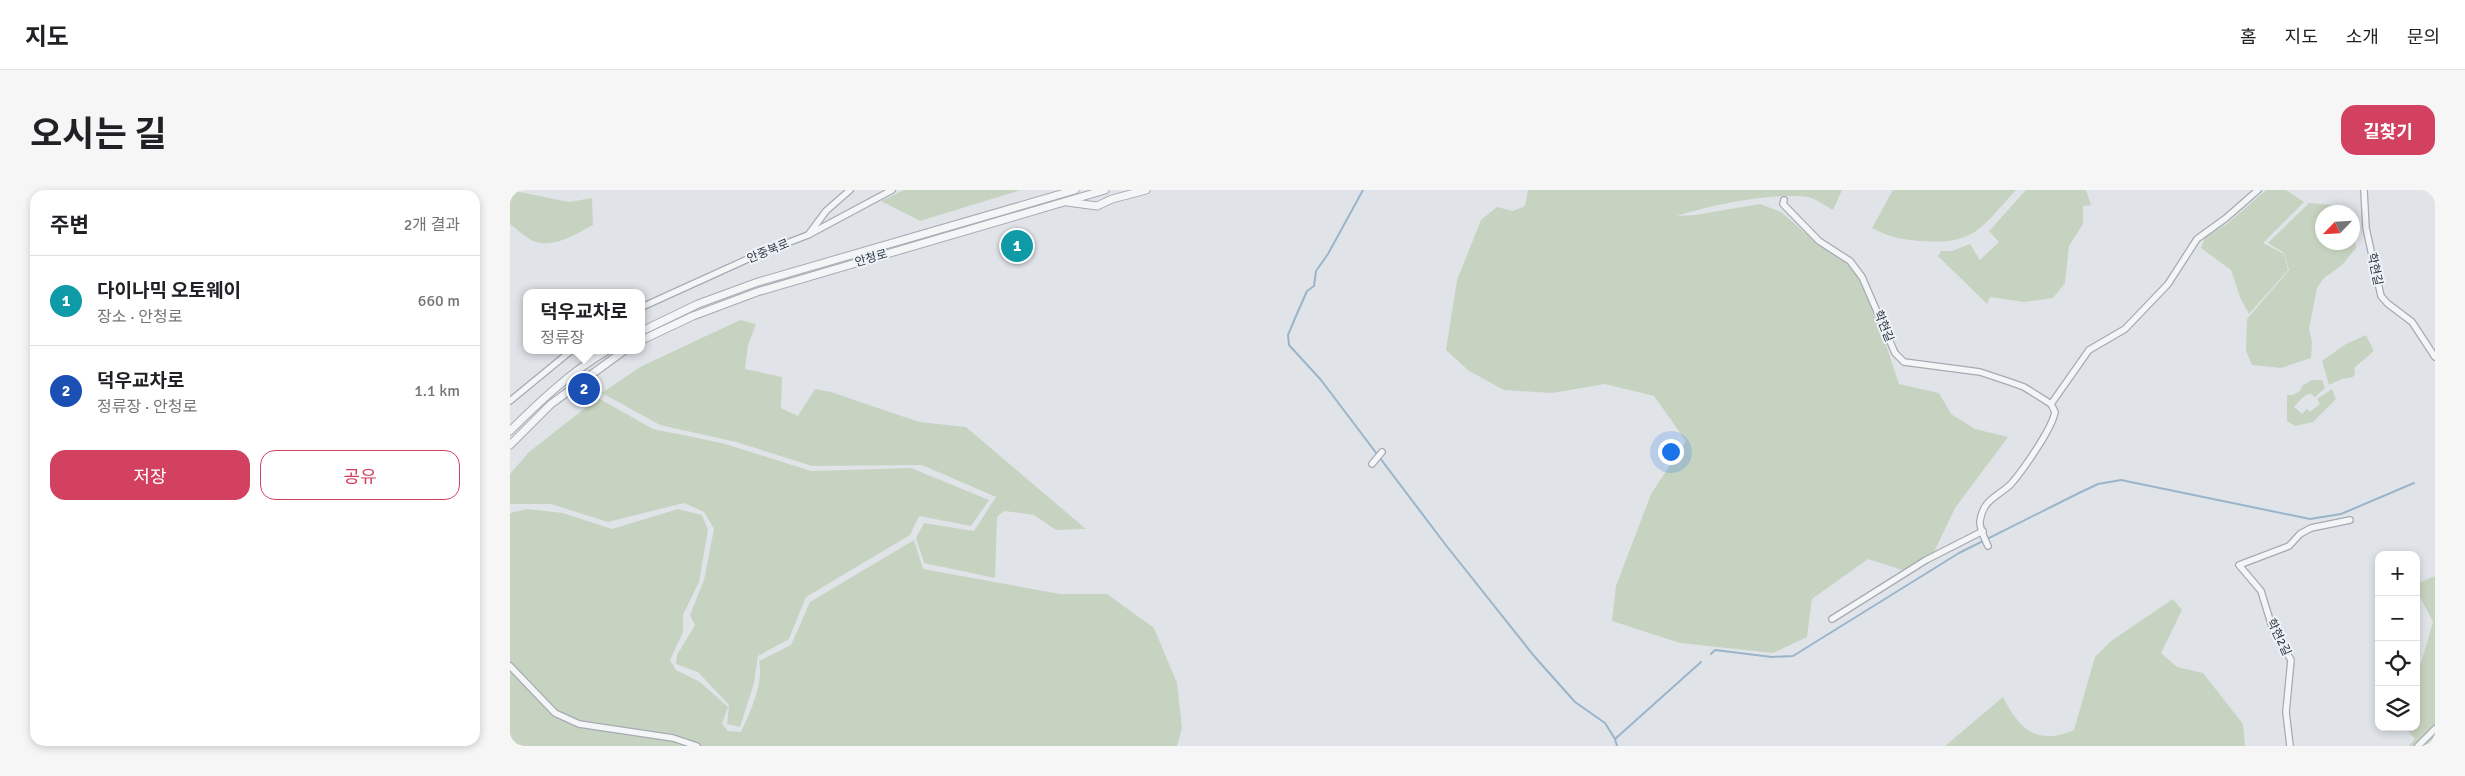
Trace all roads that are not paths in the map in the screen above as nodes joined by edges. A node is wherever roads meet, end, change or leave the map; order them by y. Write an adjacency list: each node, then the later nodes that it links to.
1 (850, 190): 10 (street)
2 (892, 190): 10 (street, 안중북로)
3 (1075, 190): 12 (street, 안청로)
4 (1105, 190): 9 (street, 안청로)
5 (1146, 190): 9 (street)
6 (2258, 190): 19 (street)
7 (2364, 190): 17 (street, 학현길)
8 (1784, 200): 19 (street, 학현길)
9 (1062, 202): 13 (street, 안청로)
10 (808, 235): 11 (street, 안중북로)
11 (645, 306)
12 (645, 330)
13 (645, 339)
14 (567, 354): 18 (street)
15 (601, 354): 20 (street)
16 (620, 354): 21 (street)
17 (2435, 357)
18 (510, 401)
19 (2051, 404): 25 (street)
20 (510, 431)
21 (510, 446)
22 (1382, 452): 23 (street)
23 (1372, 464)
24 (2350, 520): 31 (street, 학현2길)
25 (1983, 531): 26 (street); 27 (street)
26 (1988, 546)
27 (1832, 619)
28 (510, 666): 30 (street)
29 (2435, 729): 32 (street)
30 (697, 746)
31 (2290, 746)
32 (2418, 746)

